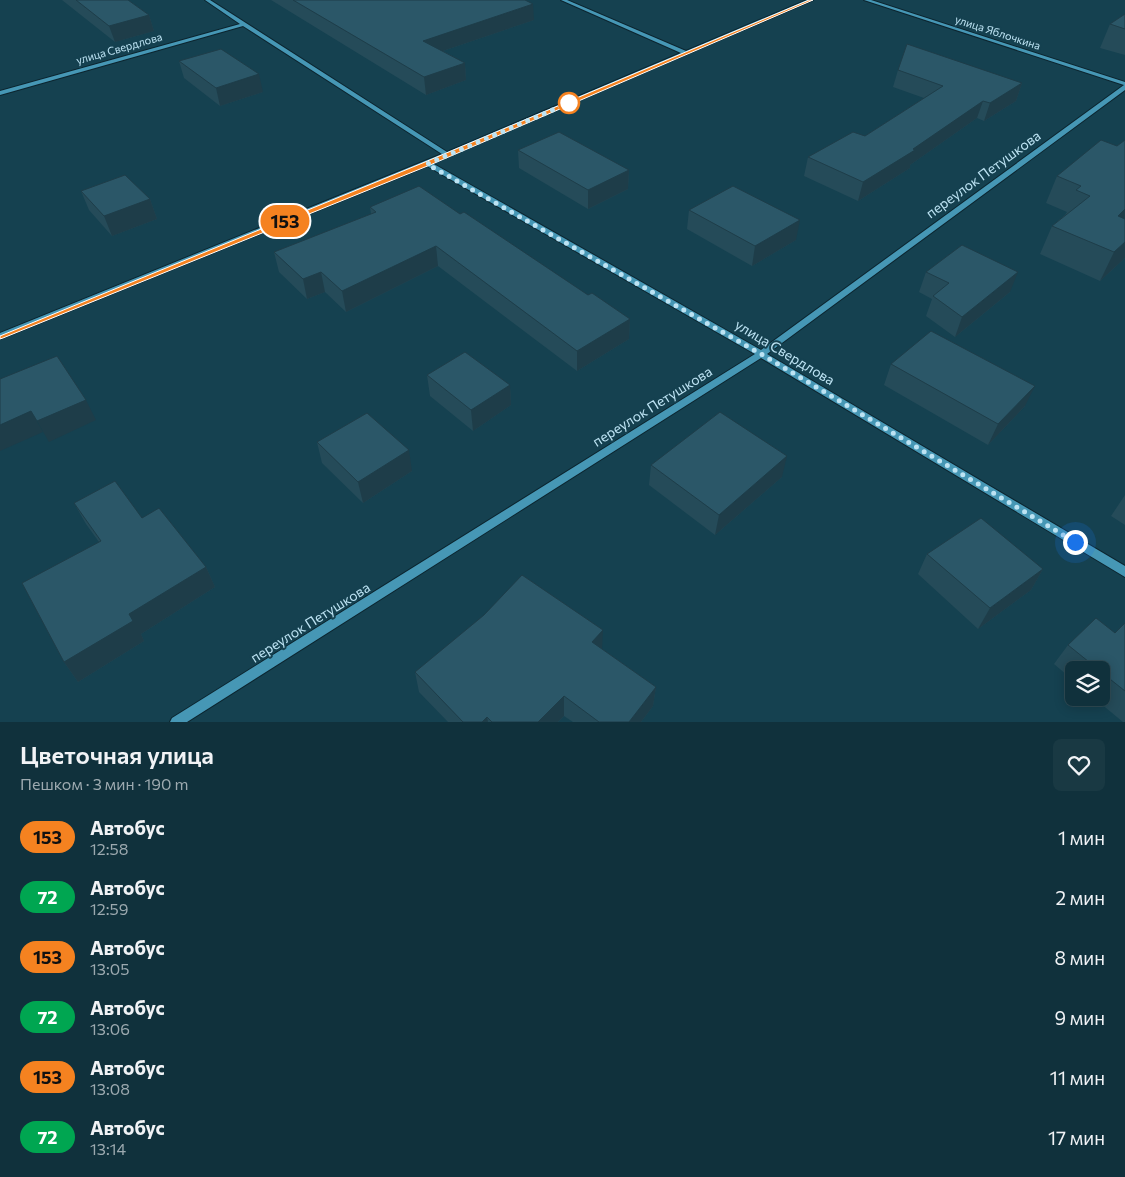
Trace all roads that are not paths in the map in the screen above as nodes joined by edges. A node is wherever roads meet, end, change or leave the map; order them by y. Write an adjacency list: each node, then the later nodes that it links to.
1 (207, 0): 5 (street)
2 (563, 0): 6 (street)
3 (811, 0): 6 (street)
4 (866, 0): 7 (street, улица Яблочкина)
5 (244, 24): 8 (street, улица Свердлова); 9 (street)
6 (686, 53): 9 (street)
7 (1125, 85): 12 (street, переулок Петушкова)
8 (0, 93)
9 (447, 155): 10 (street)
10 (427, 164): 11 (street); 12 (street, улица Свердлова)
11 (0, 336)
12 (761, 354): 13 (street, улица Свердлова); 14 (street, переулок Петушкова)
13 (1125, 572)
14 (176, 722)

